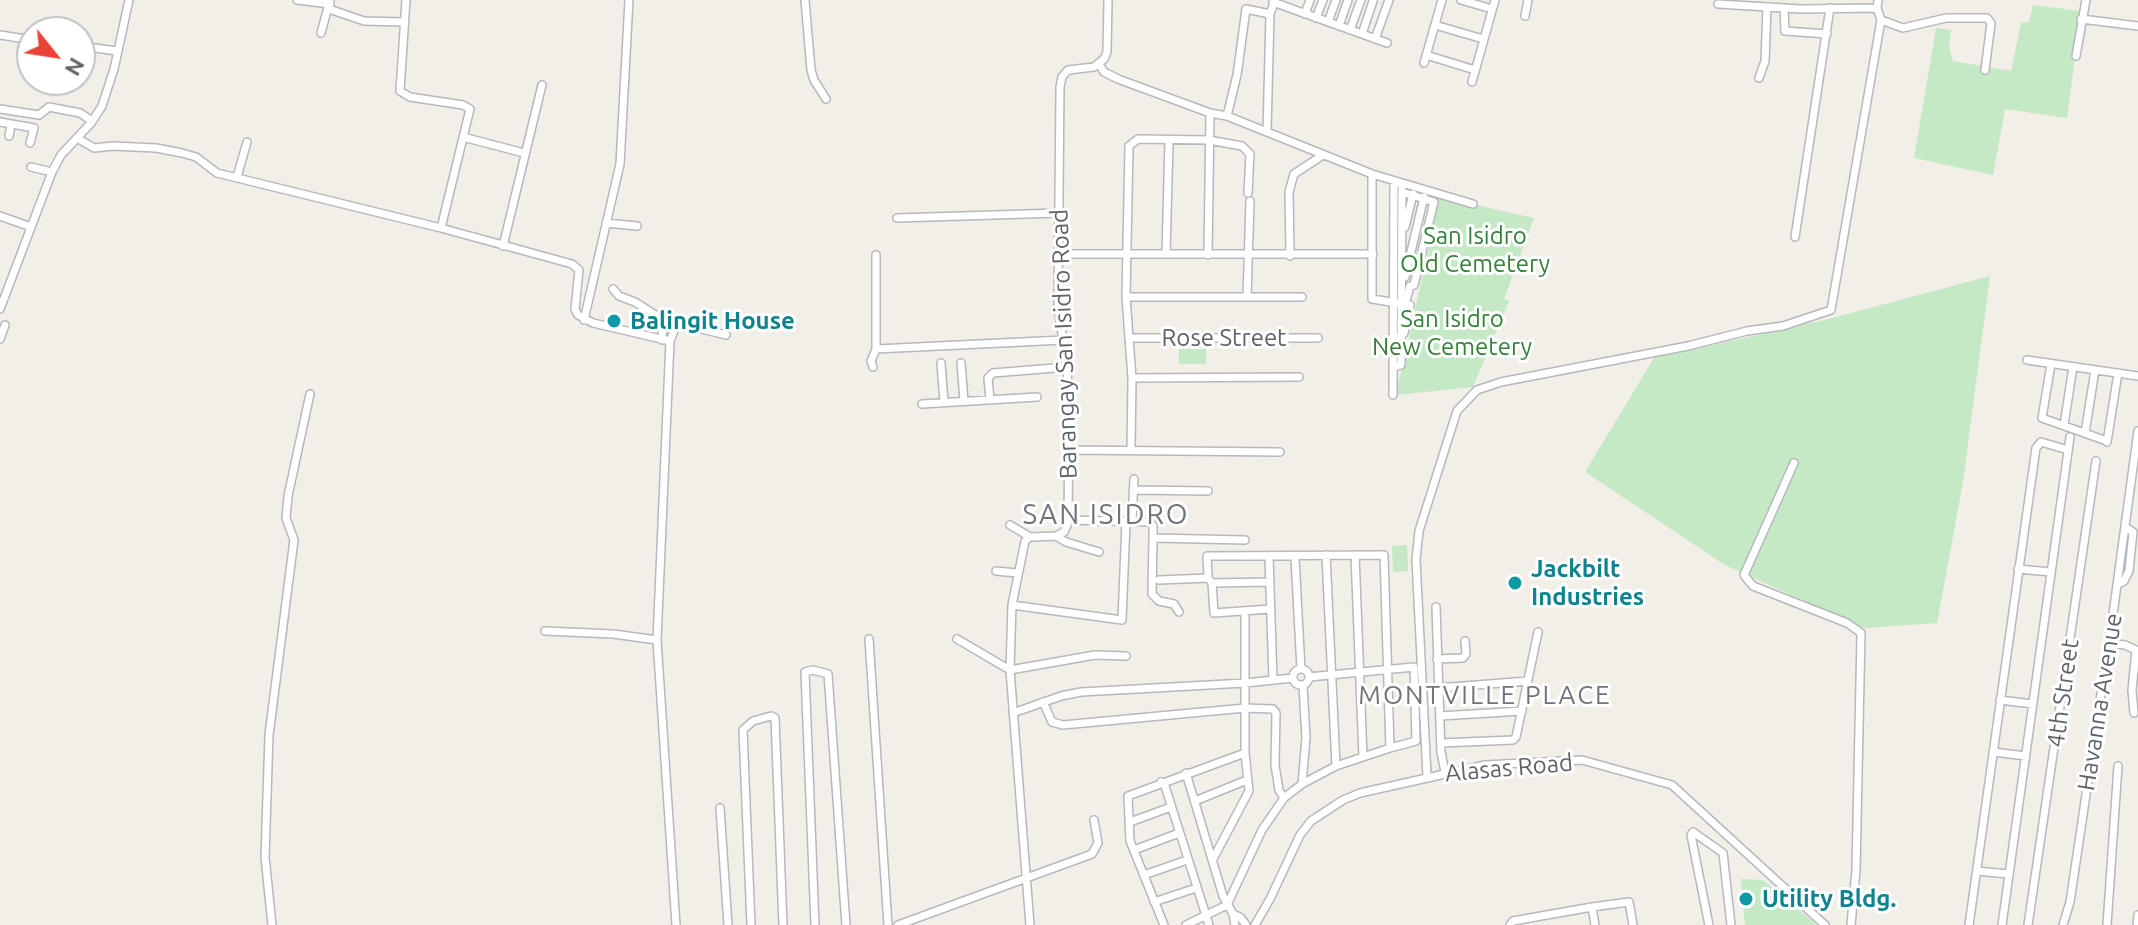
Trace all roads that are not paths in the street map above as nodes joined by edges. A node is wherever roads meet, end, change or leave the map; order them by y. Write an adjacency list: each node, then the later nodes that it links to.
1 (129, 0): 48 (street)
2 (297, 0): 21 (street)
3 (406, 0): 35 (street)
4 (629, 0): 85 (street)
5 (805, 0): 56 (street)
6 (1108, 0): 50 (street)
7 (1297, 0): 27 (street)
8 (1310, 0): 30 (street)
9 (1323, 0): 32 (street)
10 (1336, 0): 36 (street)
11 (1348, 0): 38 (street)
12 (1361, 0): 40 (street)
13 (1442, 0): 37 (street)
14 (1461, 0): 28 (street)
15 (1495, 0): 28 (street)
16 (1528, 0): 31 (street)
17 (2086, 0): 33 (street)
18 (1372, 1): 20 (street); 42 (street)
19 (1278, 2): 27 (street); 29 (street)
20 (1388, 3): 44 (street)
21 (330, 4): 35 (street); 41 (street)
22 (1718, 4): 24 (street)
23 (1878, 4): 26 (street); 34 (street)
24 (1765, 5): 25 (street); 53 (street)
25 (1784, 8): 26 (street); 43 (street)
26 (1830, 8): 43 (street)
27 (1293, 9): 30 (street)
28 (1492, 9): 45 (street)
29 (1270, 14): 59 (street); 63 (street)
30 (1305, 14): 32 (street)
31 (1525, 16)
32 (1316, 18): 36 (street)
33 (2081, 19): 39 (street); 49 (street)
34 (1881, 20): 52 (street); 216 (street)
35 (404, 22): 65 (street)
36 (1328, 22): 38 (street)
37 (1435, 25): 45 (street); 51 (street)
38 (1339, 26): 40 (street)
39 (2138, 26)
40 (1350, 30): 42 (street)
41 (321, 33)
42 (1362, 34): 44 (street)
43 (1827, 34): 90 (street)
44 (1375, 39): 46 (street)
45 (1483, 39): 51 (street)
46 (1387, 43)
47 (96, 48): 48 (street)
48 (117, 51): 60 (street)
49 (2076, 56)
50 (1099, 64): 58 (street); 82 (street, Barangay San Isidro Road)
51 (1475, 70): 54 (street)
52 (1985, 70)
53 (1759, 78)
54 (1472, 82)
55 (542, 85): 71 (street)
56 (826, 99)
57 (0, 109): 60 (street)
58 (1210, 113): 59 (street); 67 (street)
59 (1227, 116): 63 (street)
60 (92, 121): 66 (street)
61 (0, 122): 62 (street)
62 (11, 124): 64 (street); 70 (street)
63 (1267, 132): 72 (street)
64 (9, 136)
65 (463, 137): 71 (street); 88 (street)
66 (77, 138): 74 (street); 76 (street)
67 (1209, 140): 68 (street); 99 (street); 100 (street)
68 (1169, 141): 95 (street); 96 (street)
69 (247, 142): 76 (street)
70 (30, 143)
71 (524, 153): 91 (street)
72 (1324, 154): 75 (street); 101 (street)
73 (31, 167): 74 (street)
74 (52, 172): 87 (street)
75 (1372, 174): 77 (street); 97 (street)
76 (237, 177): 88 (street)
77 (1399, 186): 78 (street); 80 (street); 80 (street); 81 (street)
78 (1413, 194): 79 (street); 89 (street)
79 (1424, 197): 92 (street); 93 (street)
80 (1398, 204): 89 (street)
81 (1473, 204)
82 (1059, 213): 84 (street); 94 (street, Barangay San Isidro Road)
83 (0, 216): 87 (street)
84 (897, 218)
85 (606, 223): 86 (street); 110 (street)
86 (637, 226)
87 (31, 227): 109 (street)
88 (441, 228): 91 (street)
89 (1400, 237): 92 (street); 102 (street)
90 (1795, 237)
91 (503, 246): 110 (street)
92 (1411, 247): 93 (street); 102 (street)
93 (1423, 250): 103 (street)
94 (1059, 254): 95 (street); 118 (street, Barangay San Isidro Road)
95 (1127, 254): 96 (street); 105 (street)
96 (1166, 254): 99 (street)
97 (1373, 254): 101 (street); 108 (street)
98 (876, 255): 119 (street)
99 (1208, 255): 100 (street)
100 (1249, 255): 101 (street); 106 (street)
101 (1290, 256)
102 (1401, 265): 103 (street); 108 (street); 108 (street)
103 (1419, 265): 108 (street)
104 (613, 289): 117 (street)
105 (1126, 297): 106 (street); 113 (street)
106 (1247, 297): 107 (street)
107 (1302, 297)
108 (1400, 302): 115 (street); 115 (street)
109 (0, 309)
110 (584, 320): 117 (street)
111 (5, 325): 116 (street)
112 (726, 335): 117 (street)
113 (1130, 338): 114 (street, Rose Street); 131 (street)
114 (1318, 338)
115 (1397, 338): 133 (street)
116 (0, 339)
117 (666, 340): 181 (street)
118 (1063, 340): 119 (street); 125 (street, Barangay San Isidro Road)
119 (876, 349): 124 (street)
120 (2027, 360): 123 (street)
121 (941, 363): 137 (street)
122 (961, 363): 136 (street)
123 (2051, 364): 126 (street); 139 (street)
124 (873, 367)
125 (1067, 367): 135 (street); 144 (street, Barangay San Isidro Road)
126 (2073, 367): 127 (street); 139 (street)
127 (2095, 370): 128 (street); 141 (street)
128 (2118, 373): 129 (street); 141 (street)
129 (2138, 376)
130 (1299, 377): 131 (street)
131 (1132, 378): 145 (street)
132 (310, 394): 242 (street)
133 (1393, 395)
134 (1037, 397): 135 (street)
135 (990, 400): 136 (street)
136 (964, 401): 137 (street)
137 (944, 402): 138 (street)
138 (922, 404)
139 (2064, 425): 141 (street)
140 (2138, 431): 143 (street, Havanna Avenue)
141 (2085, 433)
142 (2070, 437): 146 (street)
143 (2137, 444): 183 (street, Havanna Avenue)
144 (1069, 450): 145 (street); 153 (street, Barangay San Isidro Road)
145 (1131, 450): 147 (street)
146 (2068, 450): 165 (street); 167 (street)
147 (1280, 452)
148 (2096, 461): 268 (street, 4th Street)
149 (1794, 463): 265 (street)
150 (1134, 479): 151 (street)
151 (1133, 490): 152 (street); 154 (street)
152 (1208, 491)
153 (1068, 520): 154 (street); 156 (street)
154 (1129, 522): 158 (street); 172 (street)
155 (1010, 525): 157 (street)
156 (1056, 536): 157 (street); 160 (street)
157 (1030, 537): 168 (street)
158 (1153, 538): 159 (street); 176 (street)
159 (1245, 540)
160 (1099, 552)
161 (1326, 555): 162 (street); 164 (street); 190 (street)
162 (1355, 555): 187 (street); 189 (street)
163 (1269, 557): 164 (street); 170 (street); 171 (street)
164 (1295, 558): 186 (street)
165 (2018, 569): 167 (street); 198 (street)
166 (996, 571): 168 (street)
167 (2051, 572): 200 (street)
168 (1017, 573): 172 (street)
169 (1159, 580): 170 (street)
170 (1210, 580): 171 (street); 175 (street)
171 (1270, 582): 174 (street)
172 (1012, 605): 188 (street)
173 (1436, 607): 185 (street)
174 (1270, 609): 175 (street); 193 (street)
175 (1245, 611): 195 (street)
176 (1179, 612)
177 (545, 631): 181 (street)
178 (1538, 632): 194 (street)
179 (869, 639): 249 (street)
180 (957, 639): 188 (street)
181 (657, 640): 243 (street)
182 (1465, 641): 185 (street)
183 (2109, 643): 204 (street); 269 (street, Havanna Avenue)
184 (1126, 656): 188 (street)
185 (1437, 659): 197 (street)
186 (1301, 669): 191 (street); 192 (street)
187 (1387, 669): 189 (street); 207 (street); 207 (street)
188 (1010, 670): 203 (street)
189 (1360, 672): 190 (street); 211 (street)
190 (1331, 675): 191 (street); 212 (street)
191 (1309, 677): 196 (street)
192 (1293, 678): 193 (street); 196 (street)
193 (1273, 680): 195 (street)
194 (1528, 681): 197 (street); 202 (street)
195 (1245, 683): 199 (street); 201 (street)
196 (1303, 685): 219 (street)
197 (1438, 688): 205 (street)
198 (2000, 700): 200 (street); 208 (street)
199 (1043, 702): 201 (street); 203 (street)
200 (2033, 704): 210 (street)
201 (1245, 708): 209 (street); 220 (street)
202 (1522, 711): 205 (street); 206 (street)
203 (1013, 713): 233 (street)
204 (2134, 713)
205 (1440, 716): 206 (street)
206 (1441, 743): 214 (street)
207 (1390, 748): 211 (street)
208 (1993, 752): 210 (street); 230 (street)
209 (1245, 753): 215 (street); 217 (street)
210 (2026, 756): 231 (street)
211 (1363, 757): 212 (street)
212 (1336, 766): 219 (street)
213 (2118, 766): 270 (street)
214 (1445, 772): 216 (street, Alasas Road); 264 (street, Alasas Road)
215 (1186, 773): 218 (street); 221 (street)
216 (1427, 776): 257 (street, Alasas Road)
217 (1247, 780): 221 (street); 228 (street)
218 (1161, 782): 222 (street); 225 (street)
219 (1302, 784): 220 (street)
220 (1284, 798): 236 (street)
221 (1195, 801): 228 (street)
222 (1171, 807): 225 (street); 226 (street)
223 (720, 808): 244 (street)
224 (1094, 820): 233 (street)
225 (1130, 822): 227 (street)
226 (1179, 833): 227 (street); 229 (street)
227 (1134, 850): 232 (street)
228 (1213, 859): 236 (street)
229 (1187, 860): 232 (street); 234 (street)
230 (1977, 871): 231 (street); 266 (street)
231 (2008, 874): 267 (street)
232 (1144, 875): 235 (street)
233 (1027, 876): 250 (street); 251 (street)
234 (1196, 888): 235 (street); 240 (street)
235 (1154, 902): 252 (street)
236 (1227, 905): 238 (street); 240 (street)
237 (1592, 907): 241 (street); 260 (street); 261 (street)
238 (1233, 914): 255 (street); 256 (street)
239 (2138, 915): 271 (street)
240 (1206, 916): 253 (street); 254 (street)
241 (1545, 916): 258 (street); 259 (street)
242 (272, 925)
243 (676, 925)
244 (728, 925)
245 (751, 925): 246 (street)
246 (783, 925)
247 (815, 925): 248 (street)
248 (846, 925)
249 (888, 925)
250 (898, 925)
251 (1030, 925)
252 (1164, 925)
253 (1186, 925)
254 (1209, 925)
255 (1235, 925)
256 (1246, 925)
257 (1255, 925)
258 (1510, 925)
259 (1547, 925)
260 (1595, 925)
261 (1633, 925)
262 (1709, 925): 263 (street)
263 (1731, 925)
264 (1825, 925)
265 (1851, 925)
266 (1969, 925)
267 (2002, 925)
268 (2028, 925)
269 (2063, 925)
270 (2107, 925)
271 (2137, 925)

